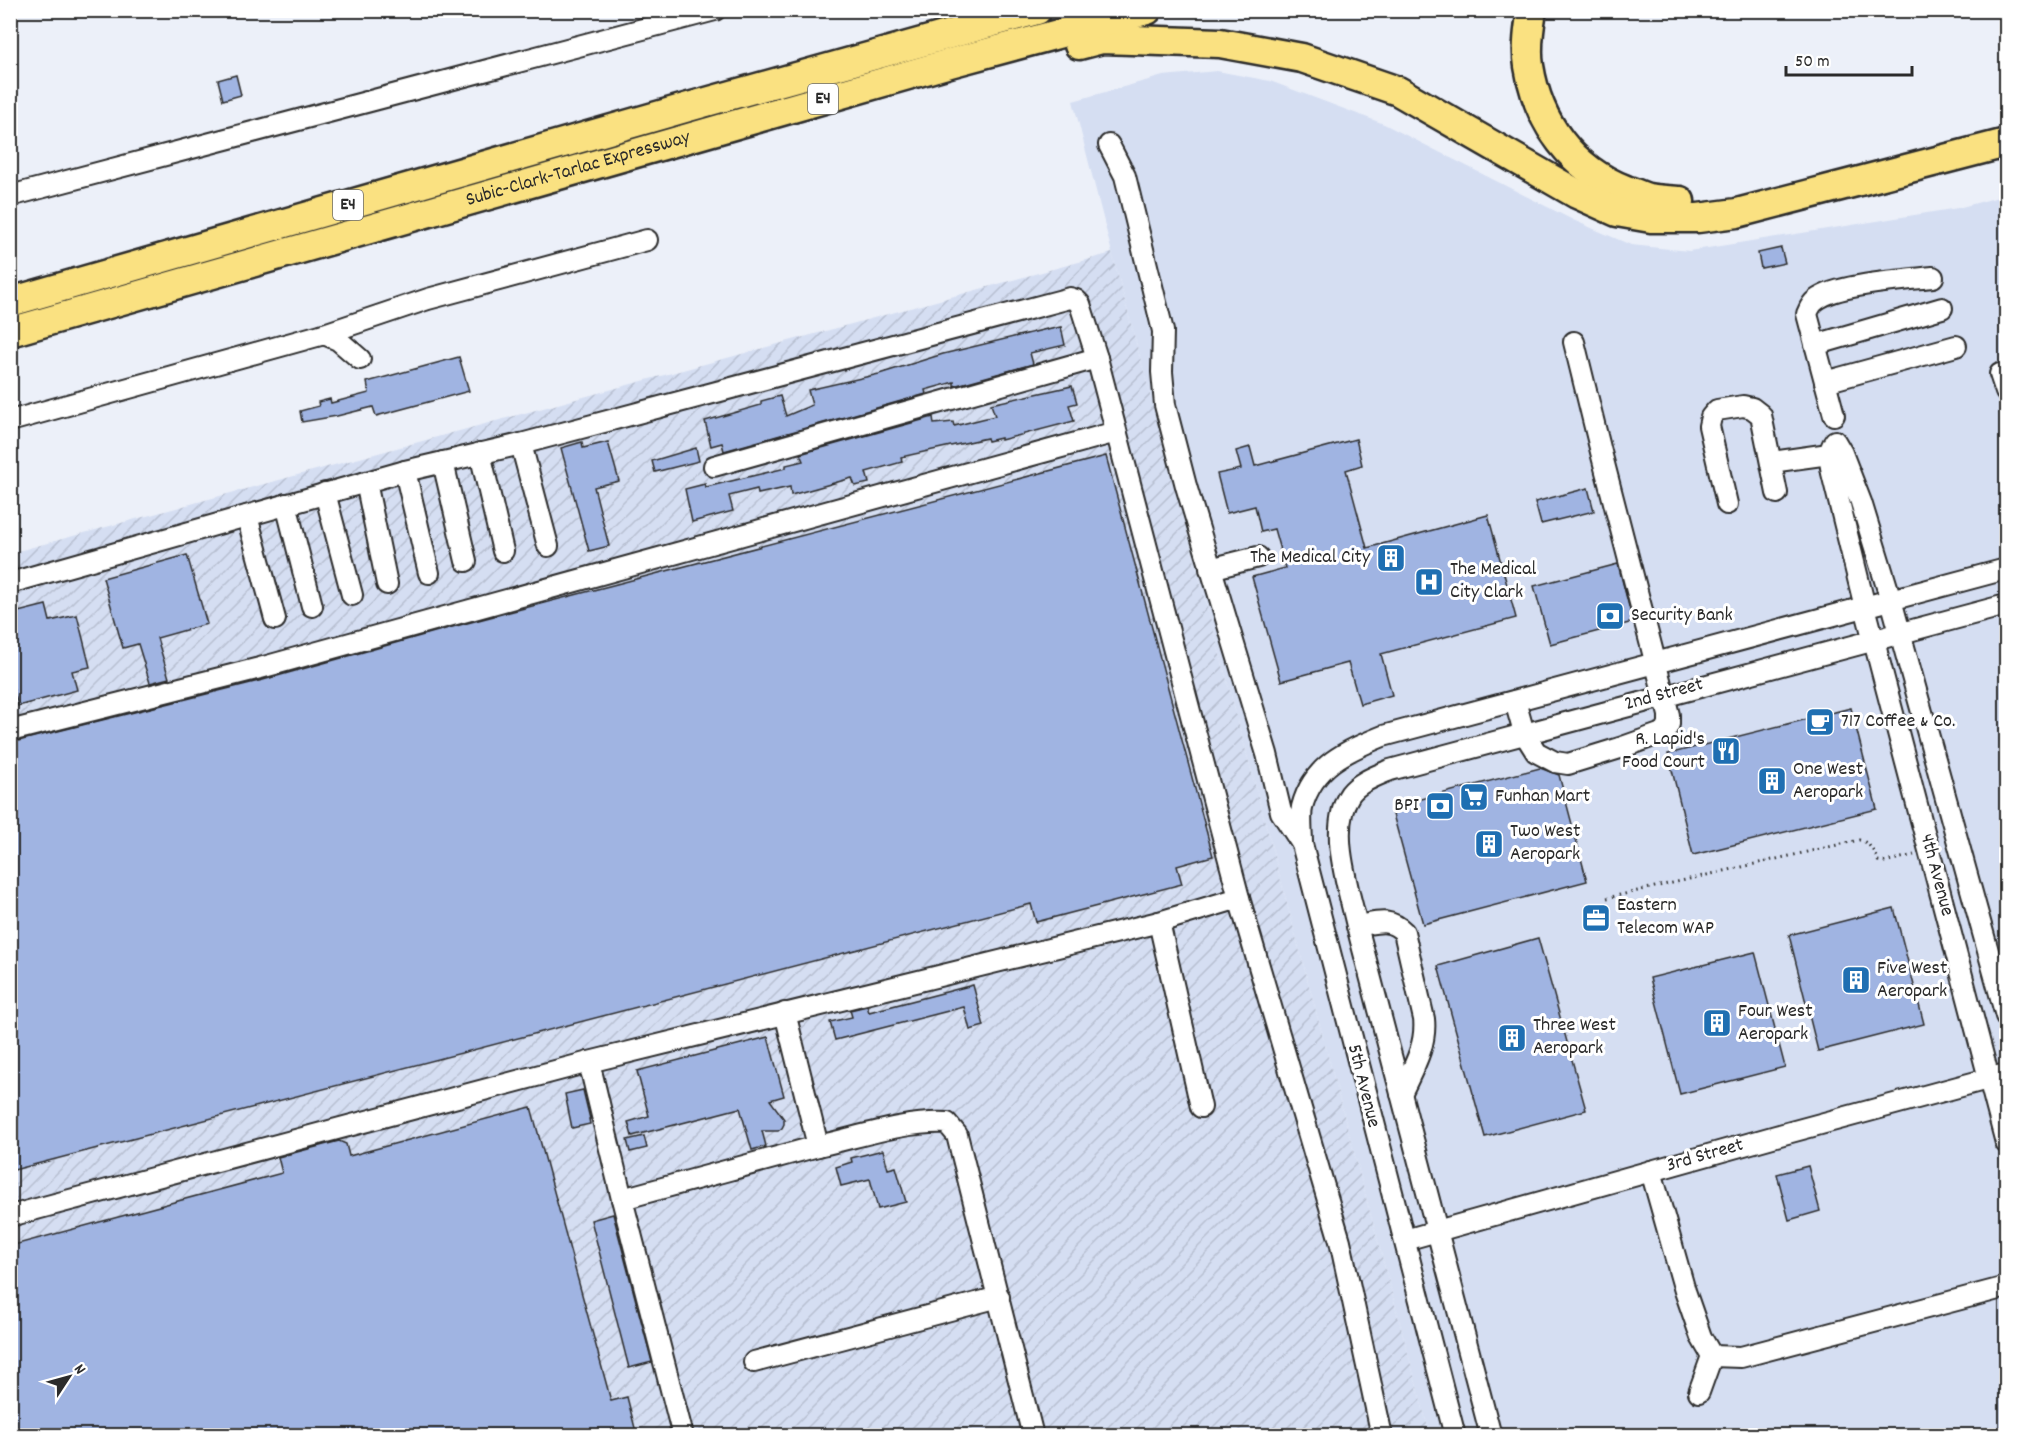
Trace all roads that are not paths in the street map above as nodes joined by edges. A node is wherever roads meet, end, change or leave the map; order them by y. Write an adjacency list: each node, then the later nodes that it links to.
1 (715, 10): 10 (street)
2 (1009, 10): 6 (highway)
3 (1037, 10): 6 (highway, Subic-Clark-Tarlac Expressway / E4)
4 (1147, 10): 6 (highway, Subic-Clark-Tarlac Expressway / E4)
5 (1532, 10): 7 (highway)
6 (944, 50): 8 (highway); 13 (highway, Subic-Clark-Tarlac Expressway / E4); 15 (highway, Subic-Clark-Tarlac Expressway / E4)
7 (2007, 127)
8 (2007, 143)
9 (1109, 145): 43 (street)
10 (10, 196)
11 (647, 240): 16 (street)
12 (1933, 277): 18 (street)
13 (10, 302)
14 (1942, 308): 18 (street)
15 (10, 332)
16 (324, 334): 21 (street); 24 (street)
17 (1575, 342): 56 (street)
18 (1815, 345): 22 (street)
19 (1956, 346): 22 (street)
20 (1097, 358): 25 (street); 26 (street); 31 (street)
21 (360, 359)
22 (1825, 382): 23 (street)
23 (1834, 415)
24 (10, 421)
25 (1116, 432): 59 (street); 66 (street)
26 (520, 444): 27 (street); 39 (street)
27 (480, 453): 28 (street); 40 (street)
28 (443, 462): 32 (street); 42 (street)
29 (1771, 462): 30 (street); 34 (street); 37 (street)
30 (1836, 464): 49 (street, 4th Avenue); 52 (street, 4th Avenue)
31 (714, 466)
32 (405, 471): 33 (street); 45 (street)
33 (366, 482): 35 (street); 47 (street)
34 (1777, 492)
35 (325, 493): 36 (street); 48 (street)
36 (286, 504): 38 (street); 51 (street)
37 (1727, 504)
38 (247, 516): 46 (street); 53 (street)
39 (548, 546)
40 (503, 551)
41 (1258, 557): 43 (street)
42 (466, 561)
43 (1210, 569): 65 (street)
44 (2007, 569): 49 (street, 2nd Street)
45 (429, 573)
46 (10, 583)
47 (387, 584)
48 (352, 596)
49 (1891, 600): 52 (street, 2nd Street); 54 (street, 4th Avenue)
50 (2007, 605): 54 (street, 2nd Street)
51 (312, 606)
52 (1865, 607): 55 (street, 4th Avenue); 56 (street, 2nd Street)
53 (275, 619)
54 (1900, 633): 55 (street, 2nd Street); 62 (street, 4th Avenue)
55 (1874, 639): 57 (street, 2nd Street); 63 (street, 4th Avenue)
56 (1655, 663): 57 (street); 58 (street, 2nd Street)
57 (1663, 696): 60 (street, 2nd Street); 60 (street)
58 (1515, 701): 60 (street); 61 (street, 2nd Street)
59 (10, 731)
60 (1524, 733): 64 (street, 2nd Street)
61 (1339, 747): 65 (street, 5th Avenue)
62 (1948, 806): 63 (street); 70 (street, 4th Avenue)
63 (1920, 813): 72 (street, 4th Avenue)
64 (1342, 815): 68 (street, 5th Avenue)
65 (1302, 844): 81 (street, 5th Avenue)
66 (1239, 898): 67 (street); 89 (street)
67 (1159, 922): 69 (street); 74 (street)
68 (1357, 926): 73 (street, 5th Avenue); 73 (street)
69 (785, 1013): 71 (street); 76 (street)
70 (2007, 1016)
71 (589, 1062): 78 (street); 79 (street)
72 (1998, 1076): 75 (street, 4th Avenue); 77 (street, 3rd Street)
73 (1401, 1094): 80 (street, 5th Avenue)
74 (1201, 1107)
75 (2007, 1143)
76 (818, 1146): 78 (street); 83 (street)
77 (1652, 1171): 80 (street, 3rd Street); 84 (street)
78 (622, 1198): 87 (street)
79 (10, 1216)
80 (1437, 1231): 81 (street, 3rd Street); 91 (street, 5th Avenue)
81 (1405, 1240): 90 (street, 5th Avenue)
82 (2007, 1287): 84 (street)
83 (999, 1297): 85 (street); 88 (street)
84 (1712, 1356): 86 (street)
85 (754, 1362)
86 (1699, 1392)
87 (683, 1436)
88 (1033, 1436)
89 (1383, 1436)
90 (1455, 1436)
91 (1491, 1436)

